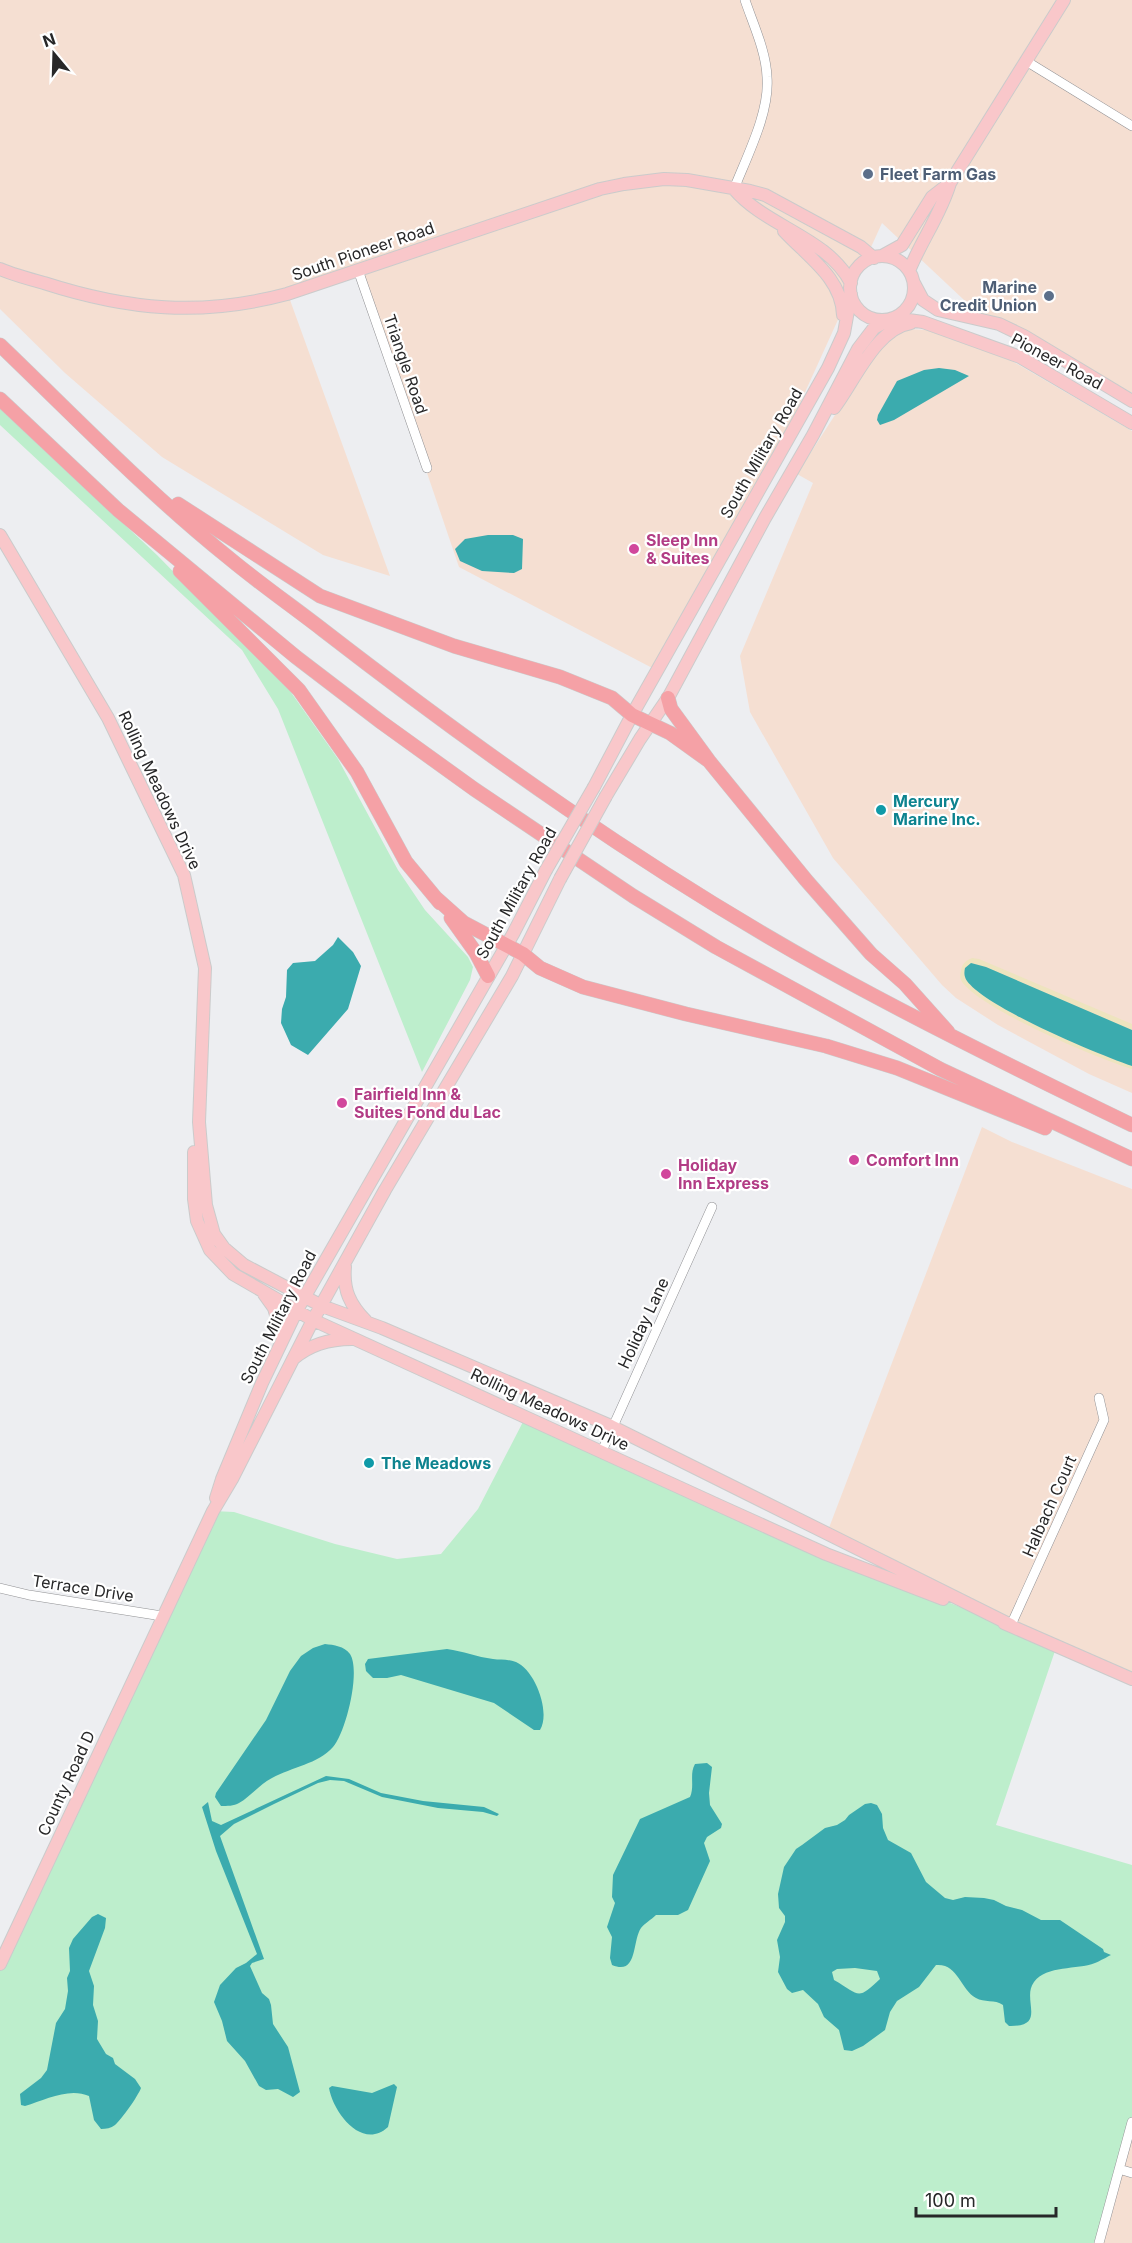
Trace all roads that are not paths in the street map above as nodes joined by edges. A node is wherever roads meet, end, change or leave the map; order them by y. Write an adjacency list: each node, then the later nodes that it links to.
1 (745, 0): 6 (street)
2 (1064, 0): 3 (main road)
3 (1026, 61): 4 (street); 5 (main road)
4 (1132, 126)
5 (950, 183): 8 (main road); 11 (main road)
6 (734, 189): 7 (main road); 8 (main road, South Pioneer Road); 10 (main road, South Pioneer Road)
7 (773, 219): 12 (main road); 15 (main road)
8 (877, 257): 11 (main road); 12 (main road)
9 (0, 269): 10 (main road, South Pioneer Road)
10 (358, 270): 21 (street, Triangle Road)
11 (911, 277): 13 (main road); 18 (main road, Pioneer Road)
12 (851, 289): 13 (main road); 15 (main road, South Military Road)
13 (891, 319): 14 (main road, Pioneer Road); 20 (main road, South Military Road)
14 (923, 322): 19 (main road, Pioneer Road); 20 (main road)
15 (840, 341): 26 (main road, South Military Road)
16 (0, 345): 22 (highway)
17 (0, 399): 23 (highway)
18 (1132, 401)
19 (1132, 423)
20 (813, 435): 25 (main road, South Military Road)
21 (427, 468)
22 (144, 482): 26 (highway); 33 (highway)
23 (118, 510): 29 (highway); 36 (highway)
24 (0, 535): 34 (main road, Rolling Meadows Drive)
25 (668, 698): 27 (main road, South Military Road); 28 (highway)
26 (632, 715): 27 (highway); 30 (main road, South Military Road, bridge)
27 (650, 724): 28 (highway); 31 (main road, South Military Road, bridge)
28 (709, 761): 33 (highway)
29 (436, 898): 30 (highway); 32 (highway)
30 (506, 945): 31 (highway); 32 (main road, South Military Road)
31 (524, 954): 36 (highway); 39 (main road, South Military Road)
32 (488, 976): 41 (main road, South Military Road)
33 (955, 1040): 35 (highway)
34 (199, 1122): 40 (main road, Rolling Meadows Drive); 41 (main road, Rolling Meadows Drive)
35 (1132, 1125)
36 (1118, 1154): 37 (highway)
37 (1132, 1160)
38 (712, 1207): 50 (street, Holiday Lane)
39 (346, 1263): 42 (main road, South Military Road); 45 (main road)
40 (262, 1291): 43 (main road, Rolling Meadows Drive); 46 (main road)
41 (304, 1297): 42 (main road, Rolling Meadows Drive); 43 (main road, South Military Road)
42 (322, 1306): 44 (main road, South Military Road); 45 (main road, Rolling Meadows Drive)
43 (297, 1310): 44 (main road, Rolling Meadows Drive); 46 (main road, South Military Road)
44 (313, 1320): 47 (main road, Rolling Meadows Drive); 48 (main road, South Military Road)
45 (369, 1323): 50 (main road, Rolling Meadows Drive)
46 (283, 1339): 52 (main road, South Military Road)
47 (355, 1339): 48 (main road); 51 (main road, Rolling Meadows Drive)
48 (292, 1360): 52 (main road, South Military Road)
49 (1099, 1398): 55 (street, Halbach Court)
50 (611, 1426): 51 (street, Holiday Lane); 55 (main road, Rolling Meadows Drive)
51 (602, 1451): 55 (main road, Rolling Meadows Drive)
52 (213, 1511): 54 (main road, South Military Road)
53 (0, 1588): 54 (street, Terrace Drive)
54 (162, 1616): 57 (main road, County Road D)
55 (1011, 1625): 56 (main road, Rolling Meadows Drive)
56 (1132, 1680)
57 (0, 1964)
58 (1132, 2122): 59 (street)
59 (1119, 2169): 60 (street); 61 (street)
60 (1132, 2172)
61 (1099, 2243)

